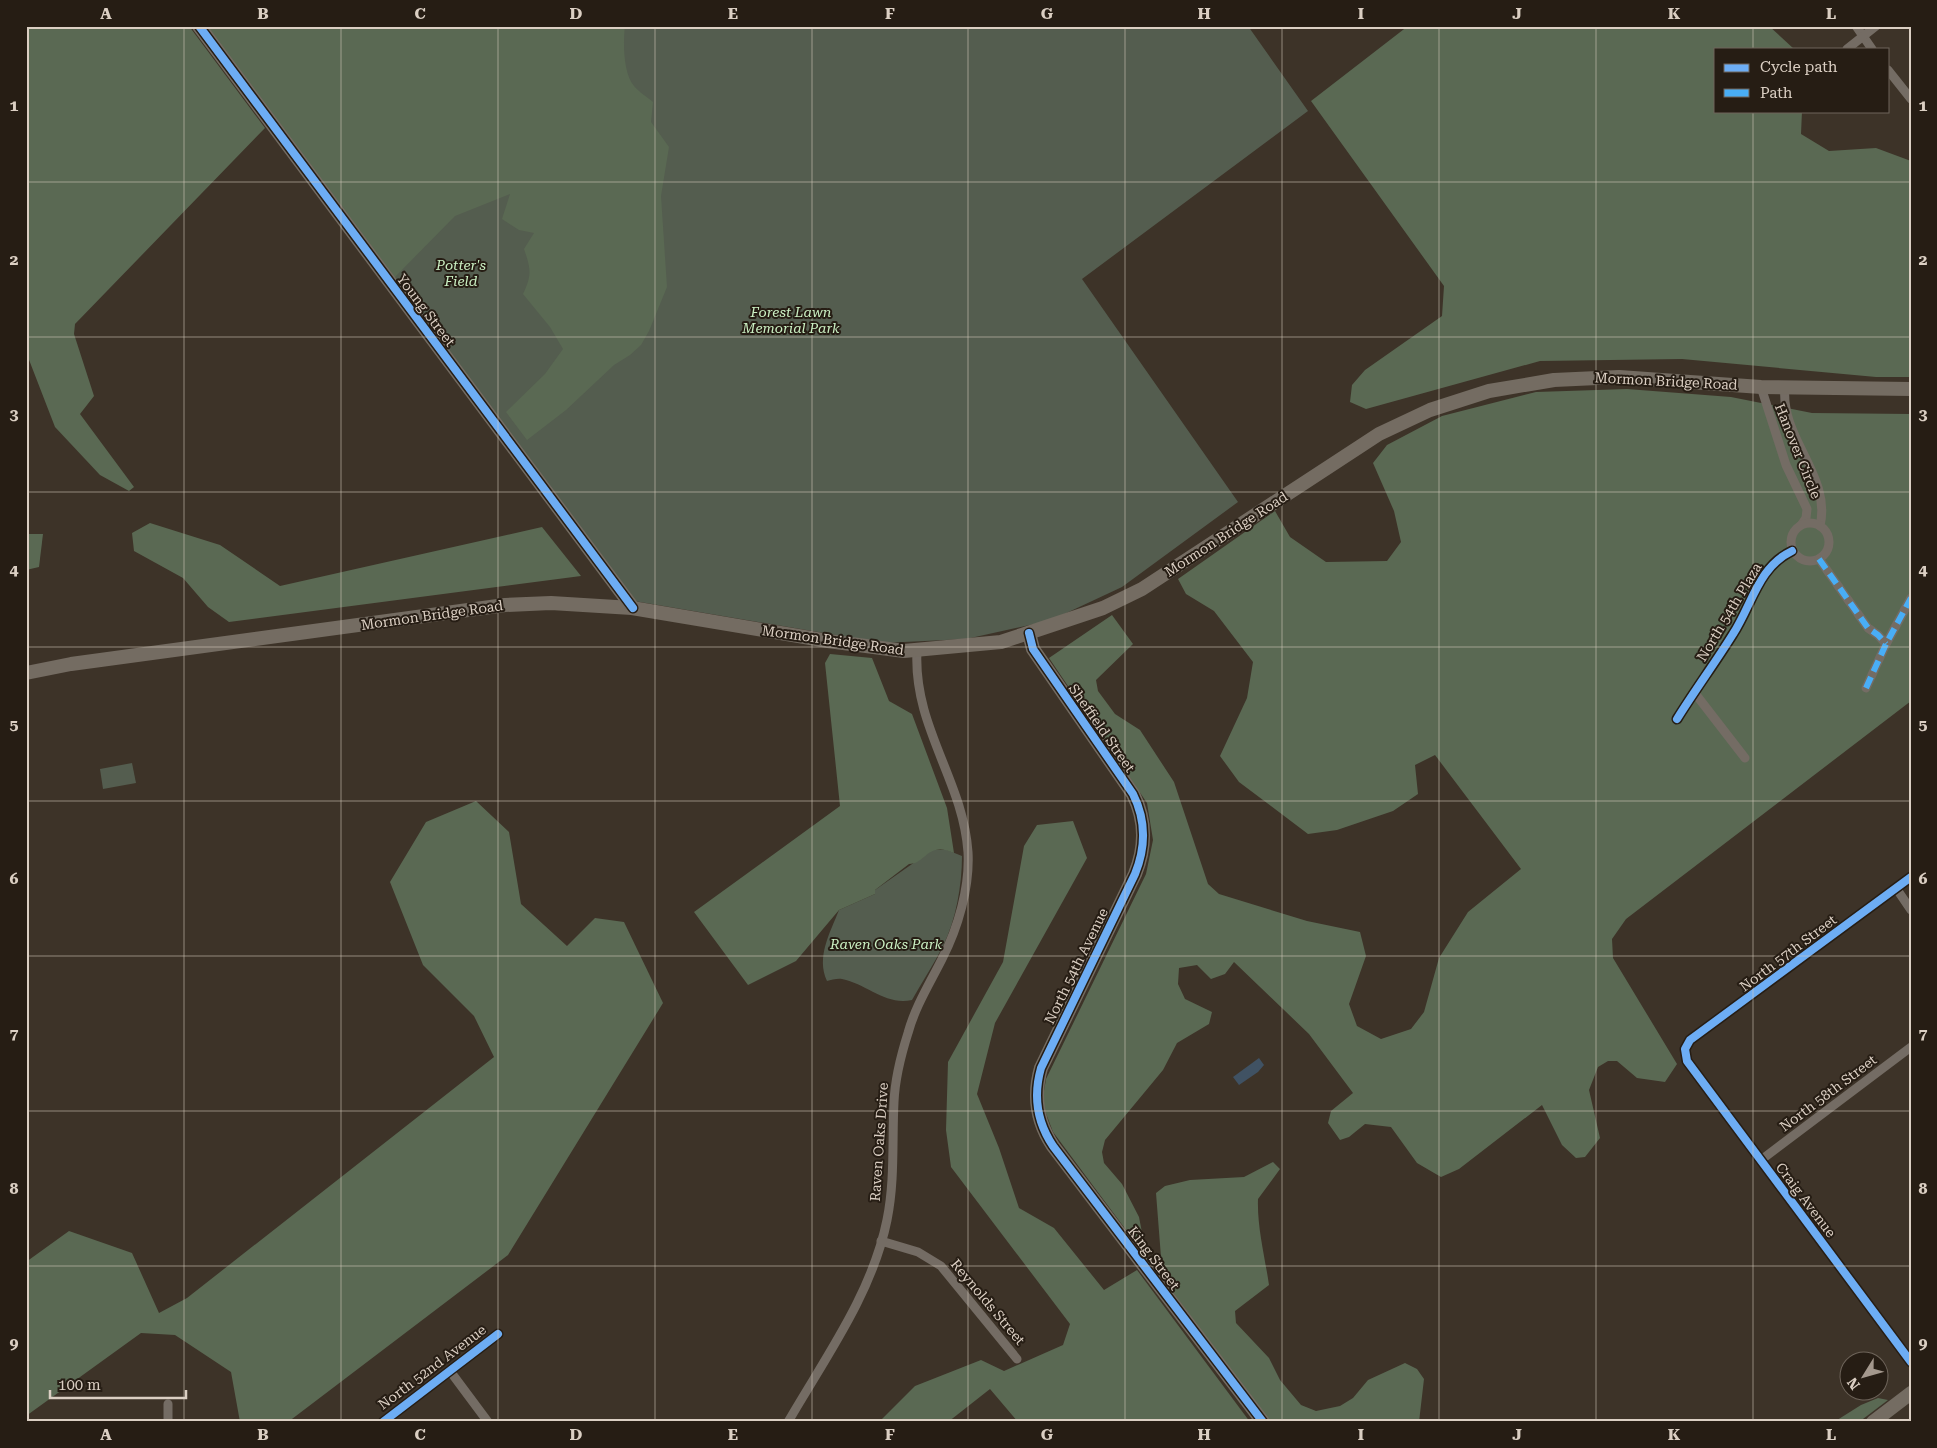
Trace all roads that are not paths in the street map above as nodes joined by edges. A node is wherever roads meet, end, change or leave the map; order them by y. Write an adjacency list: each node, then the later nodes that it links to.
1 (200, 26): 17 (main road, Young Street)
2 (1856, 26): 4 (street)
3 (1876, 26): 4 (street)
4 (1863, 36): 5 (street); 6 (street)
5 (1848, 48)
6 (1871, 48)
7 (1890, 73): 8 (street)
8 (1911, 99)
9 (1761, 387): 10 (main road, Mormon Bridge Road); 12 (street, Hanover Circle); 18 (main road, Mormon Bridge Road)
10 (1785, 388): 11 (main road, Mormon Bridge Road); 13 (street, Hanover Circle)
11 (1911, 389)
12 (1802, 524): 13 (street); 14 (street)
13 (1820, 526): 15 (street)
14 (1792, 551): 15 (street); 23 (street, North 54th Plaza)
15 (1819, 560): 19 (street)
16 (1911, 598): 19 (street)
17 (634, 608): 20 (main road, Mormon Bridge Road); 21 (main road, Mormon Bridge Road)
18 (1029, 633): 20 (main road, Mormon Bridge Road); 26 (main road, Sheffield Street)
19 (1886, 644): 22 (street)
20 (917, 651): 34 (street, Raven Oaks Drive)
21 (26, 673)
22 (1866, 688)
23 (1694, 692): 24 (street, North 54th Plaza); 25 (street)
24 (1677, 719)
25 (1745, 758)
26 (1143, 841): 32 (main road, North 54th Avenue)
27 (1911, 877): 28 (street, North 57th Street)
28 (1896, 888): 29 (street); 31 (street, North 57th Street)
29 (1911, 910)
30 (1911, 1047): 33 (street, North 58th Street)
31 (1685, 1051): 33 (street, Craig Avenue)
32 (1037, 1103): 45 (main road, King Street)
33 (1760, 1160): 37 (street, Craig Avenue)
34 (882, 1241): 36 (street, Reynolds Street); 44 (street, Raven Oaks Drive)
35 (498, 1334): 38 (street, North 52nd Avenue)
36 (1017, 1359)
37 (1911, 1362)
38 (450, 1371): 42 (street, North 52nd Avenue); 43 (street)
39 (1911, 1393): 46 (main road)
40 (168, 1404): 41 (street)
41 (168, 1422)
42 (382, 1422)
43 (488, 1422)
44 (788, 1422)
45 (1263, 1422)
46 (1873, 1422)

